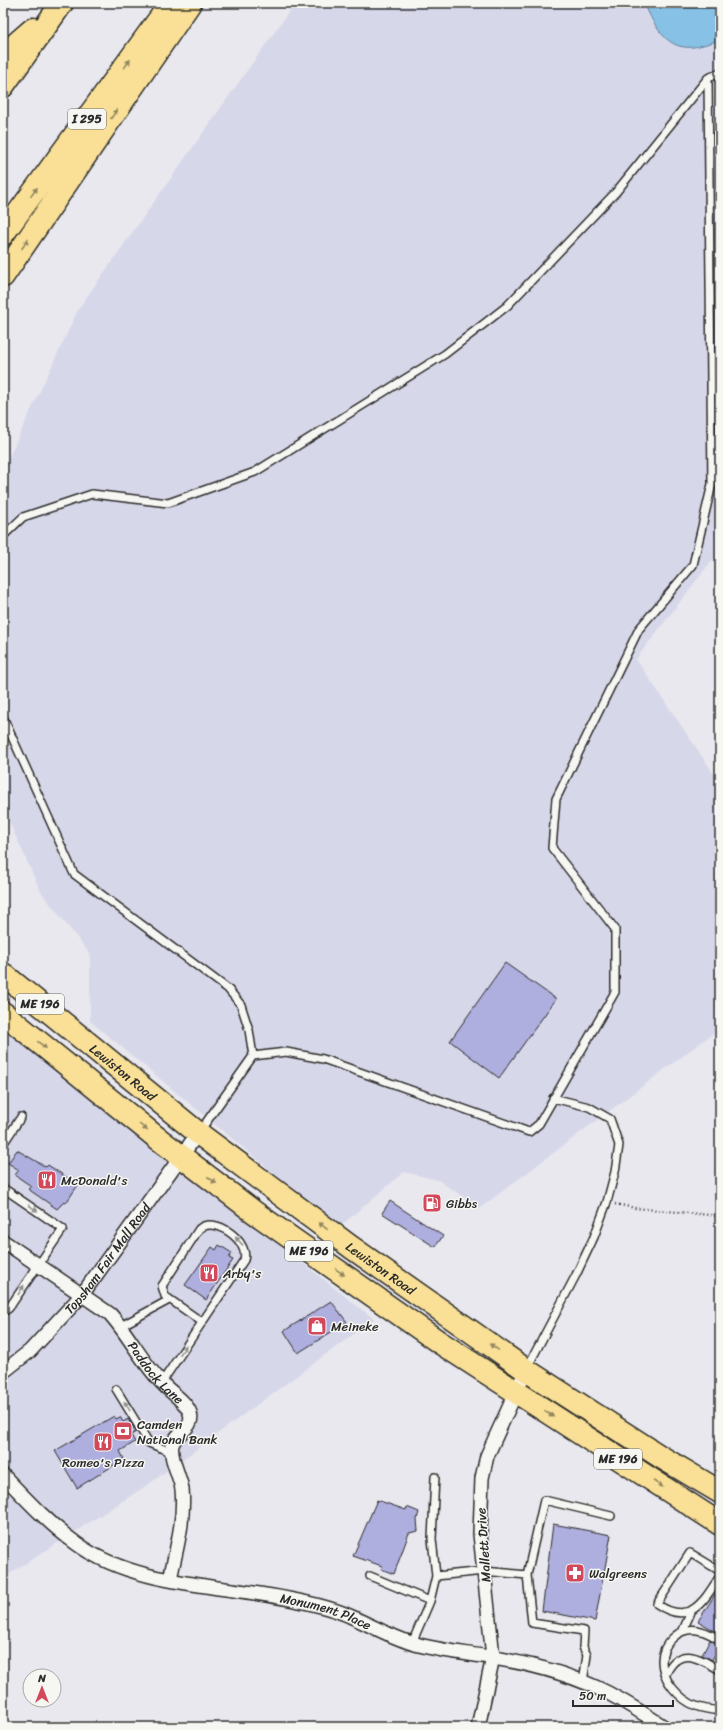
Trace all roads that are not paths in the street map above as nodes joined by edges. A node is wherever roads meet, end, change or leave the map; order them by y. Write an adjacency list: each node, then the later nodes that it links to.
1 (171, 3): 8 (highway, I 295, one-way to 1)
2 (190, 3): 9 (highway, one-way to 2)
3 (60, 6): 4 (highway); 7 (highway)
4 (3, 55)
5 (720, 73): 6 (lane)
6 (708, 78): 10 (lane); 15 (lane)
7 (3, 86)
8 (3, 234)
9 (3, 276)
10 (3, 536)
11 (3, 717): 14 (lane)
12 (3, 974): 17 (highway, Lewiston Road / ME 196)
13 (3, 1013): 19 (highway, Lewiston Road / ME 196, one-way to 19)
14 (253, 1056): 15 (lane); 17 (lane)
15 (553, 1098): 28 (lane)
16 (21, 1117): 18 (lane)
17 (198, 1133): 19 (street, Topsham Fair Mall Road); 28 (highway, Lewiston Road / ME 196, one-way to 17)
18 (3, 1144)
19 (181, 1156): 23 (street, Topsham Fair Mall Road); 32 (highway, Lewiston Road / ME 196, one-way to 32)
20 (3, 1188): 22 (lane, one-way to 22)
21 (3, 1241): 22 (street, Paddock Lane)
22 (37, 1265): 23 (street, Paddock Lane); 25 (lane, one-way to 22)
23 (81, 1296): 27 (street, Paddock Lane); 29 (street, Topsham Fair Mall Road)
24 (169, 1300): 26 (lane); 26 (lane, one-way to 24); 27 (lane)
25 (3, 1312)
26 (202, 1322): 30 (lane, one-way to 26)
27 (121, 1326): 30 (street, Paddock Lane)
28 (526, 1370): 32 (street, Mallett Drive); 36 (highway, Lewiston Road / ME 196)
29 (3, 1372)
30 (162, 1382): 33 (street, Paddock Lane)
31 (116, 1389): 33 (lane, one-way to 31)
32 (516, 1393): 38 (highway, Lewiston Road / ME 196, one-way to 38); 39 (street, Mallett Drive)
33 (171, 1452): 45 (street)
34 (3, 1475): 45 (street, Monument Place)
35 (435, 1477): 43 (lane)
36 (720, 1492)
37 (611, 1516): 41 (lane)
38 (720, 1524)
39 (484, 1571): 41 (lane); 43 (lane); 51 (street, Mallett Drive)
40 (720, 1572): 47 (lane)
41 (527, 1575): 54 (lane)
42 (370, 1576): 46 (lane)
43 (436, 1576): 46 (lane)
44 (720, 1576): 47 (lane)
45 (170, 1579): 50 (street, Monument Place)
46 (430, 1601): 50 (lane)
47 (691, 1612): 48 (lane)
48 (684, 1630): 49 (lane); 53 (lane)
49 (720, 1640)
50 (412, 1643): 51 (street, Monument Place)
51 (493, 1658): 54 (street, Monument Place); 56 (street, Mallett Drive)
52 (720, 1670): 53 (lane)
53 (666, 1674): 55 (lane)
54 (583, 1682): 57 (street, Monument Place)
55 (720, 1711)
56 (478, 1727)
57 (664, 1727)

